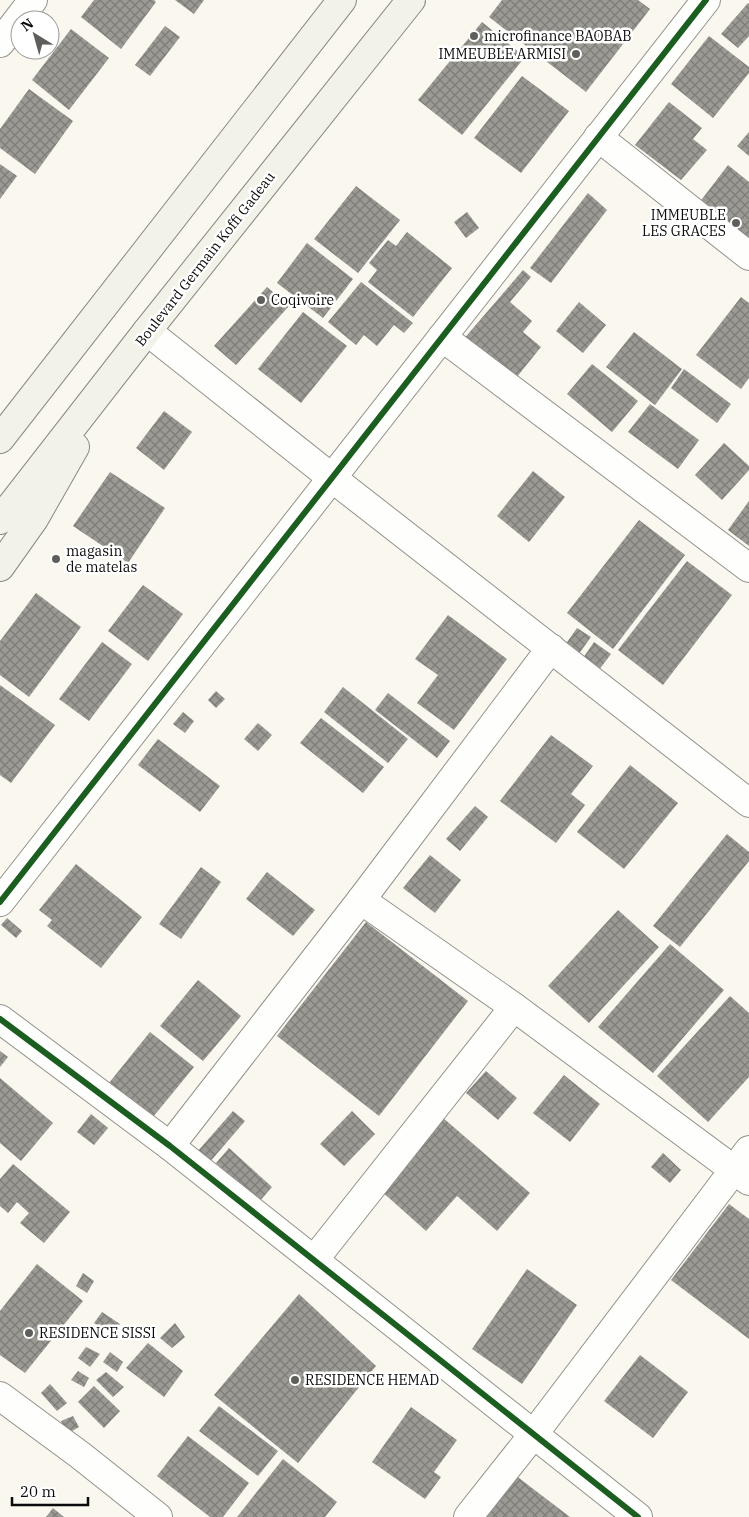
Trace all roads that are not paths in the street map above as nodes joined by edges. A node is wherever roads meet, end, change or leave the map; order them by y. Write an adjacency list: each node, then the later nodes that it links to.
1 (32, 0): 5 (street)
2 (342, 0): 8 (main road)
3 (411, 0): 9 (main road, Boulevard Germain Koffi Gadeau)
4 (706, 0): 6 (street)
5 (0, 43)
6 (598, 137): 7 (street); 10 (street)
7 (749, 256)
8 (107, 300): 11 (main road); 12 (main road)
9 (147, 331): 13 (street); 14 (main road, Boulevard Germain Koffi Gadeau); 15 (main road)
10 (442, 336): 13 (street); 16 (street)
11 (0, 414)
12 (0, 439)
13 (332, 478): 17 (street); 20 (street)
14 (0, 520)
15 (0, 567)
16 (749, 568)
17 (551, 648): 18 (street); 19 (street)
18 (749, 803)
19 (361, 900): 21 (street); 23 (street)
20 (0, 902)
21 (514, 1007): 24 (street); 25 (street)
22 (0, 1019): 23 (street)
23 (170, 1146): 25 (street)
24 (744, 1167): 27 (street)
25 (314, 1260): 27 (street)
26 (0, 1396): 28 (street)
27 (533, 1434): 29 (street); 30 (street)
28 (158, 1517)
29 (468, 1517)
30 (638, 1517)

